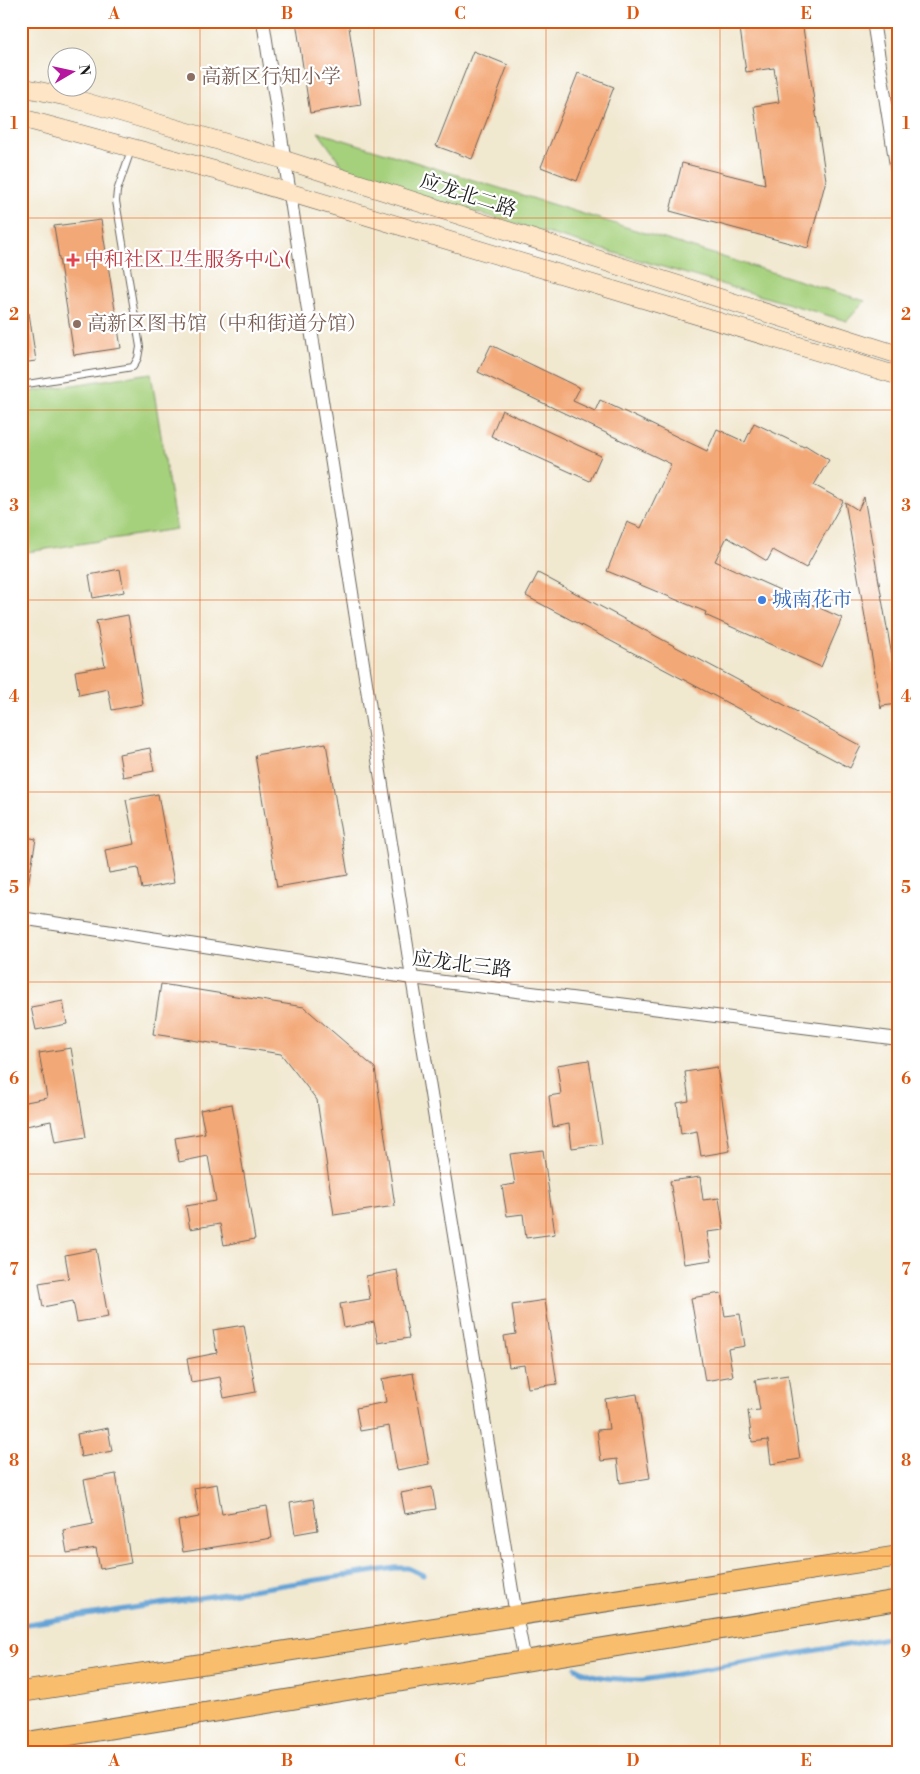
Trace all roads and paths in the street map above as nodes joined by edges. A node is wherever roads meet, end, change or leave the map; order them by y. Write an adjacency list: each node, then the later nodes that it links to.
1 (262, 21): 6 (street)
2 (873, 21): 7 (street)
3 (22, 82): 6 (main road, 应龙北二路)
4 (21, 118): 5 (main road)
5 (132, 148): 8 (main road); 11 (lane)
6 (285, 160): 8 (street); 9 (main road, 应龙北二路)
7 (899, 184)
8 (290, 193): 10 (main road); 13 (street)
9 (899, 355)
10 (899, 376)
11 (21, 385)
12 (21, 918): 13 (street, 应龙北三路)
13 (412, 978): 14 (street, 应龙北三路); 17 (street)
14 (899, 1039)
15 (899, 1556): 17 (main road)
16 (899, 1600): 18 (main road)
17 (516, 1615): 18 (street); 19 (main road)
18 (525, 1661): 20 (main road)
19 (21, 1692)
20 (21, 1743)

